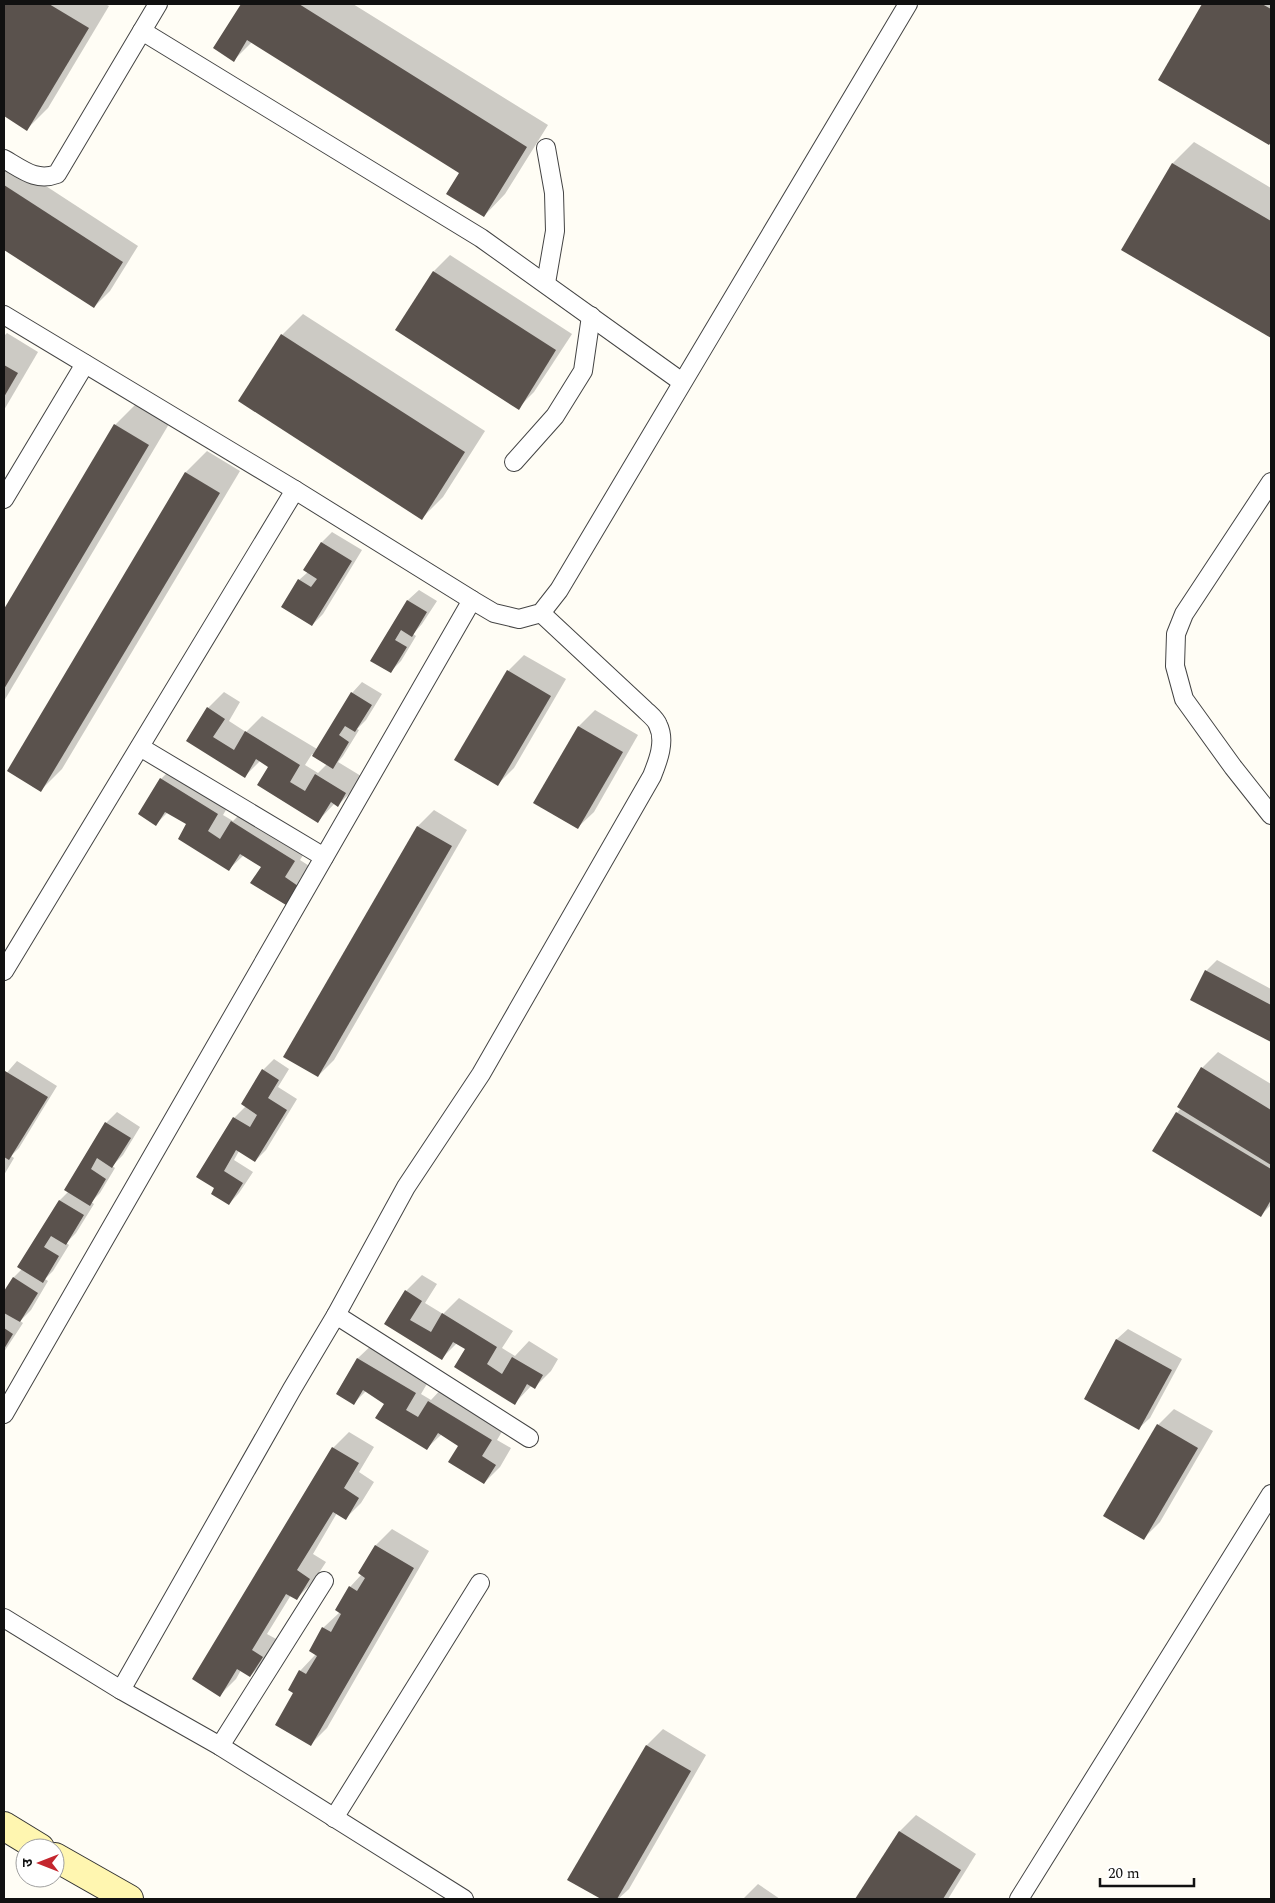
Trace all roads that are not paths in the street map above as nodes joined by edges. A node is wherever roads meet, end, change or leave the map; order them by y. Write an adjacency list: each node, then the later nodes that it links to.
1 (158, 4): 3 (lane)
2 (908, 4): 10 (lane)
3 (142, 31): 5 (lane); 6 (lane)
4 (546, 148): 6 (lane)
5 (4, 159)
6 (546, 284): 8 (lane)
7 (4, 315): 9 (lane)
8 (591, 316): 10 (lane); 11 (lane)
9 (86, 364): 13 (lane); 14 (lane)
10 (682, 382): 16 (lane)
11 (514, 462)
12 (1271, 482): 18 (lane)
13 (295, 490): 15 (lane); 17 (lane)
14 (4, 499)
15 (472, 600): 16 (lane); 19 (lane)
16 (541, 612): 21 (lane)
17 (140, 747): 19 (lane); 20 (lane)
18 (1271, 815)
19 (324, 857): 22 (lane)
20 (4, 971)
21 (336, 1315): 23 (lane); 28 (lane)
22 (4, 1414)
23 (530, 1438)
24 (1271, 1494): 36 (lane)
25 (324, 1581): 29 (lane)
26 (480, 1583): 30 (lane)
27 (4, 1618): 28 (lane)
28 (121, 1690): 29 (lane)
29 (220, 1746): 30 (lane)
30 (334, 1818): 35 (lane)
31 (4, 1826): 32 (main road)
32 (24, 1838)
33 (65, 1863): 34 (main road)
34 (129, 1899)
35 (464, 1899)
36 (1019, 1899)

